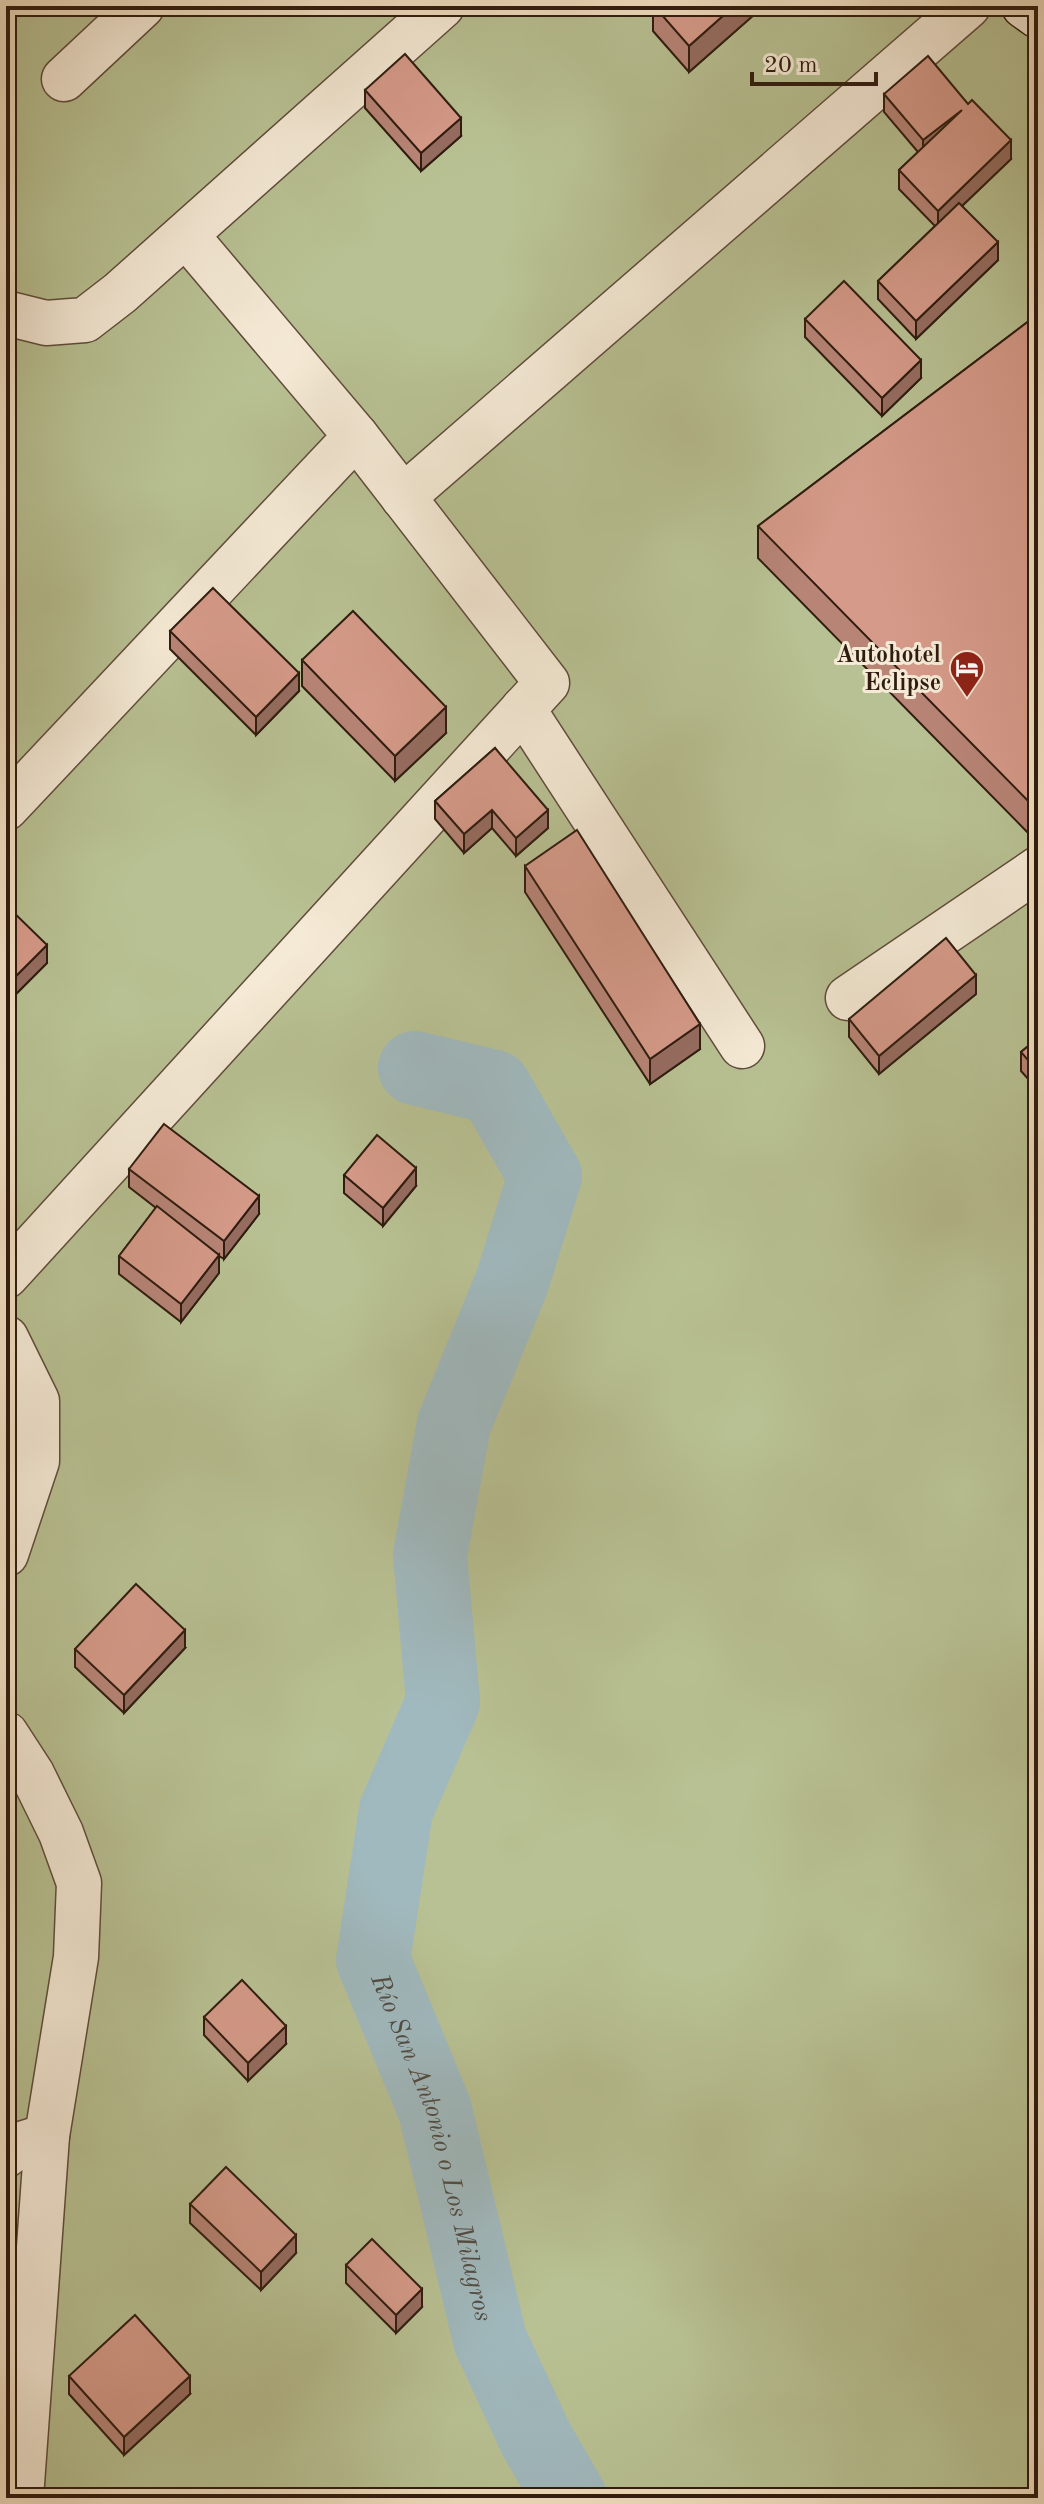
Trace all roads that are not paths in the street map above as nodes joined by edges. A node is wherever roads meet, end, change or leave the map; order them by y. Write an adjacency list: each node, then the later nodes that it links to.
1 (142, 6): 6 (street)
2 (442, 6): 7 (street)
3 (968, 6): 10 (street)
4 (1024, 6): 5 (street)
5 (1038, 16)
6 (64, 79)
7 (186, 235): 8 (street); 9 (street)
8 (6, 313)
9 (356, 436): 10 (street); 12 (street)
10 (403, 497): 11 (street)
11 (523, 709): 15 (street); 16 (street)
12 (6, 808)
13 (1038, 869): 14 (street)
14 (848, 998)
15 (742, 1046)
16 (6, 1276)
17 (6, 1338): 18 (street)
18 (6, 1554)
19 (6, 1734): 20 (street)
20 (47, 2136): 21 (street); 22 (street)
21 (6, 2155)
22 (21, 2498)

